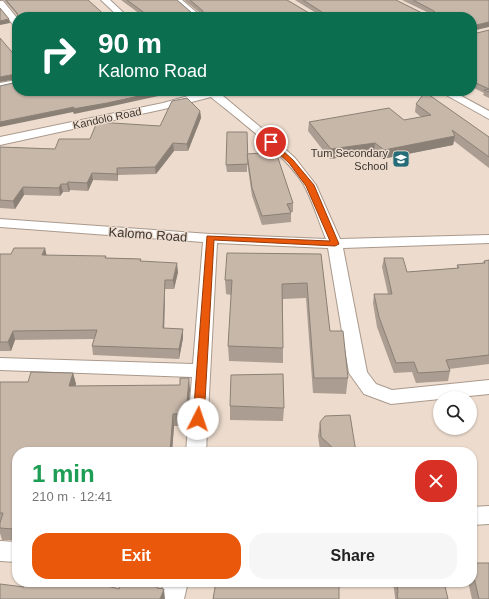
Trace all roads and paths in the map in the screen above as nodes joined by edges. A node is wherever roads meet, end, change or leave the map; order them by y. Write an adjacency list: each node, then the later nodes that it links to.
1 (105, 0): 4 (street)
2 (177, 0): 5 (street)
3 (0, 3): 6 (street)
4 (118, 12)
5 (192, 12)
6 (12, 18)
7 (12, 84): 8 (street)
8 (0, 86)
9 (198, 96): 13 (street, Kandolo Road)
10 (217, 96): 17 (street)
11 (453, 96): 12 (street)
12 (489, 116)
13 (0, 141)
14 (0, 223): 15 (street, Kalomo Road)
15 (210, 238): 17 (street, Kalomo Road); 19 (street)
16 (489, 239): 17 (street, Kalomo Road)
17 (335, 244): 20 (street)
18 (0, 364): 19 (street)
19 (202, 371): 21 (street)
20 (489, 387)
21 (196, 447)
22 (489, 515): 23 (street)
23 (477, 516)
24 (0, 551): 25 (street)
25 (12, 552)
26 (175, 587): 27 (street)
27 (172, 599)

